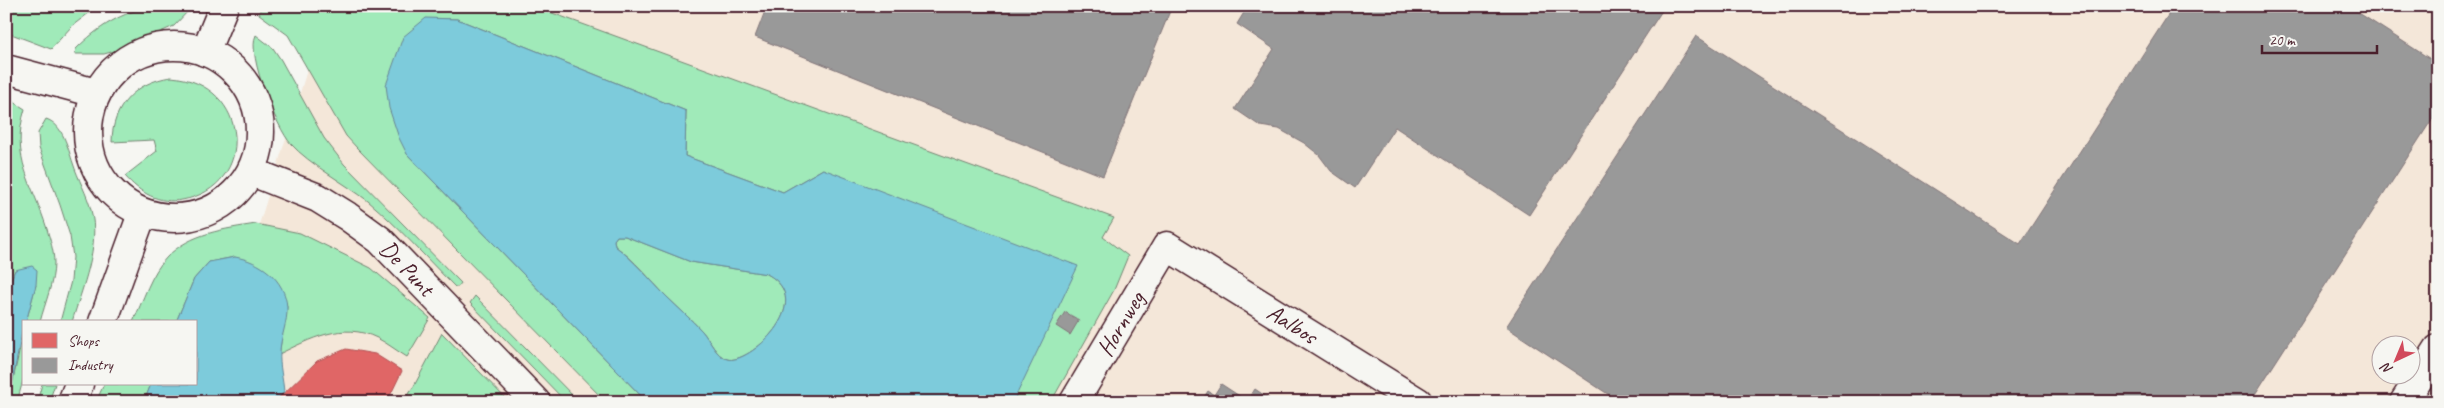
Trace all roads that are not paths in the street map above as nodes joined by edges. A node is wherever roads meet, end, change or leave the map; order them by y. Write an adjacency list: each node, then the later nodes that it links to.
1 (224, 6): 2 (street)
2 (205, 52): 4 (street); 5 (street)
3 (6, 69): 4 (street)
4 (96, 93): 6 (street)
5 (252, 172): 6 (street); 12 (street, De Punt)
6 (142, 214): 8 (street)
7 (1167, 246): 13 (street, Hornweg); 14 (street, Aalbos)
8 (104, 320)
9 (2438, 349): 15 (street)
10 (78, 386): 11 (street)
11 (72, 402)
12 (536, 402)
13 (1074, 402)
14 (1418, 402)
15 (2404, 402)

